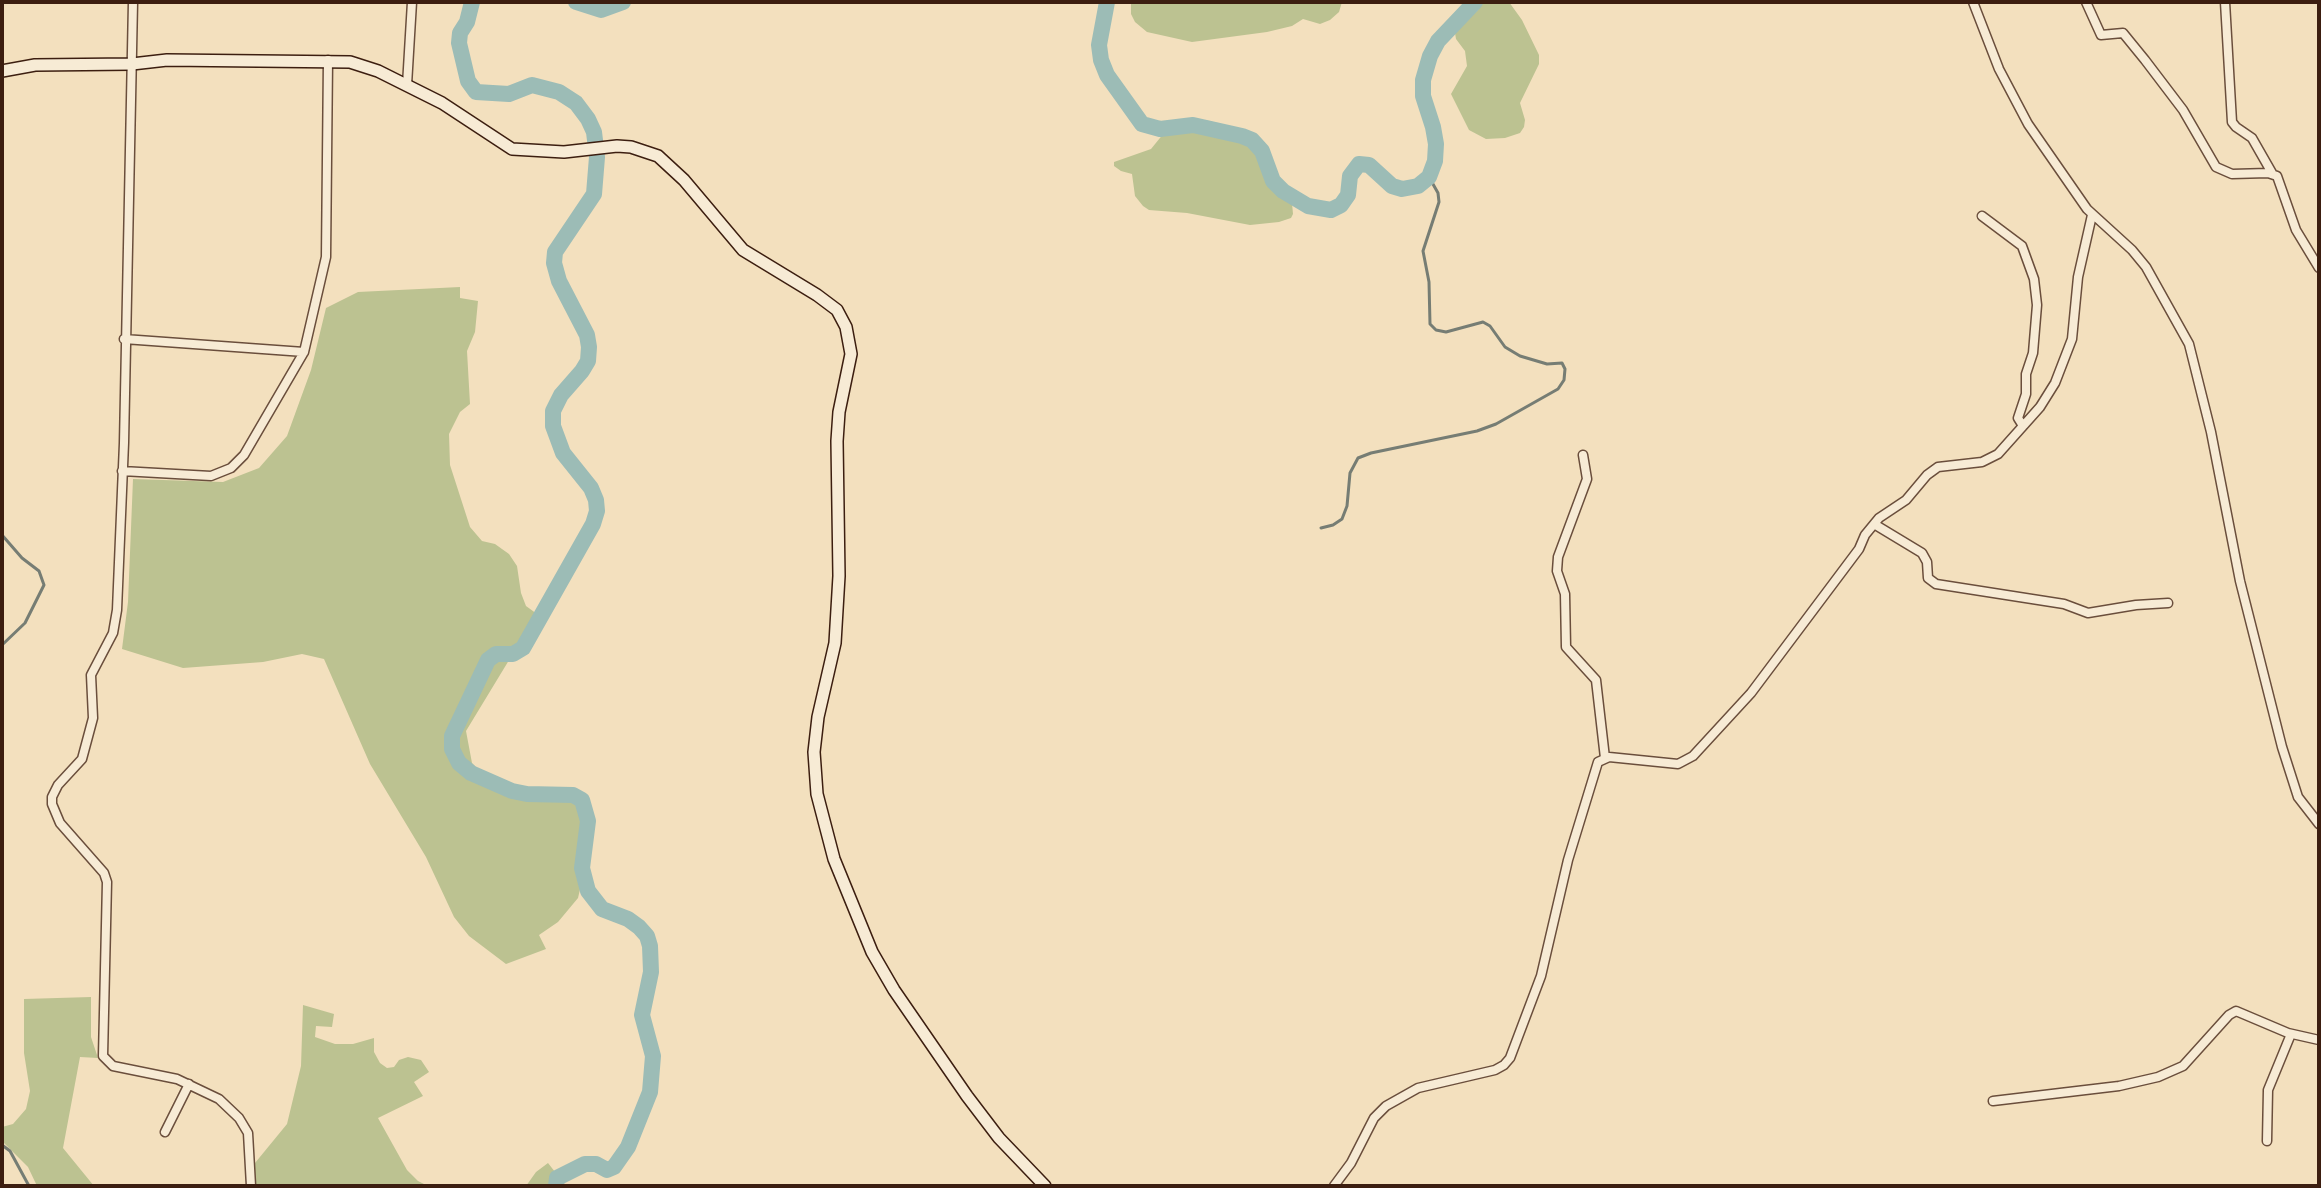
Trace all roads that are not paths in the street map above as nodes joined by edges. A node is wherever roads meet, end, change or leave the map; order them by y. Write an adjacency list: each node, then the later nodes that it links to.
1 (133, 2): 7 (street)
2 (412, 2): 9 (street)
3 (1973, 2): 11 (street)
4 (2086, 2): 10 (street)
5 (2225, 2): 10 (street)
6 (328, 60): 7 (street); 9 (street); 15 (street)
7 (132, 64): 8 (street); 14 (street)
8 (2, 71)
9 (407, 85): 30 (street)
10 (2272, 173): 13 (street)
11 (2092, 215): 16 (street); 22 (street)
12 (1982, 216): 16 (street)
13 (2319, 268)
14 (124, 339): 15 (street); 18 (street)
15 (304, 352): 18 (street)
16 (2023, 426): 19 (street)
17 (1583, 455): 21 (street)
18 (122, 471): 25 (street)
19 (1874, 524): 20 (street); 21 (street)
20 (2168, 603)
21 (1605, 758): 31 (street)
22 (2319, 824)
23 (2291, 1034): 24 (street); 26 (street); 28 (street)
24 (2319, 1040)
25 (189, 1084): 27 (street); 29 (street)
26 (1993, 1101)
27 (165, 1132)
28 (2267, 1141)
29 (251, 1186)
30 (1045, 1186)
31 (1334, 1186)

